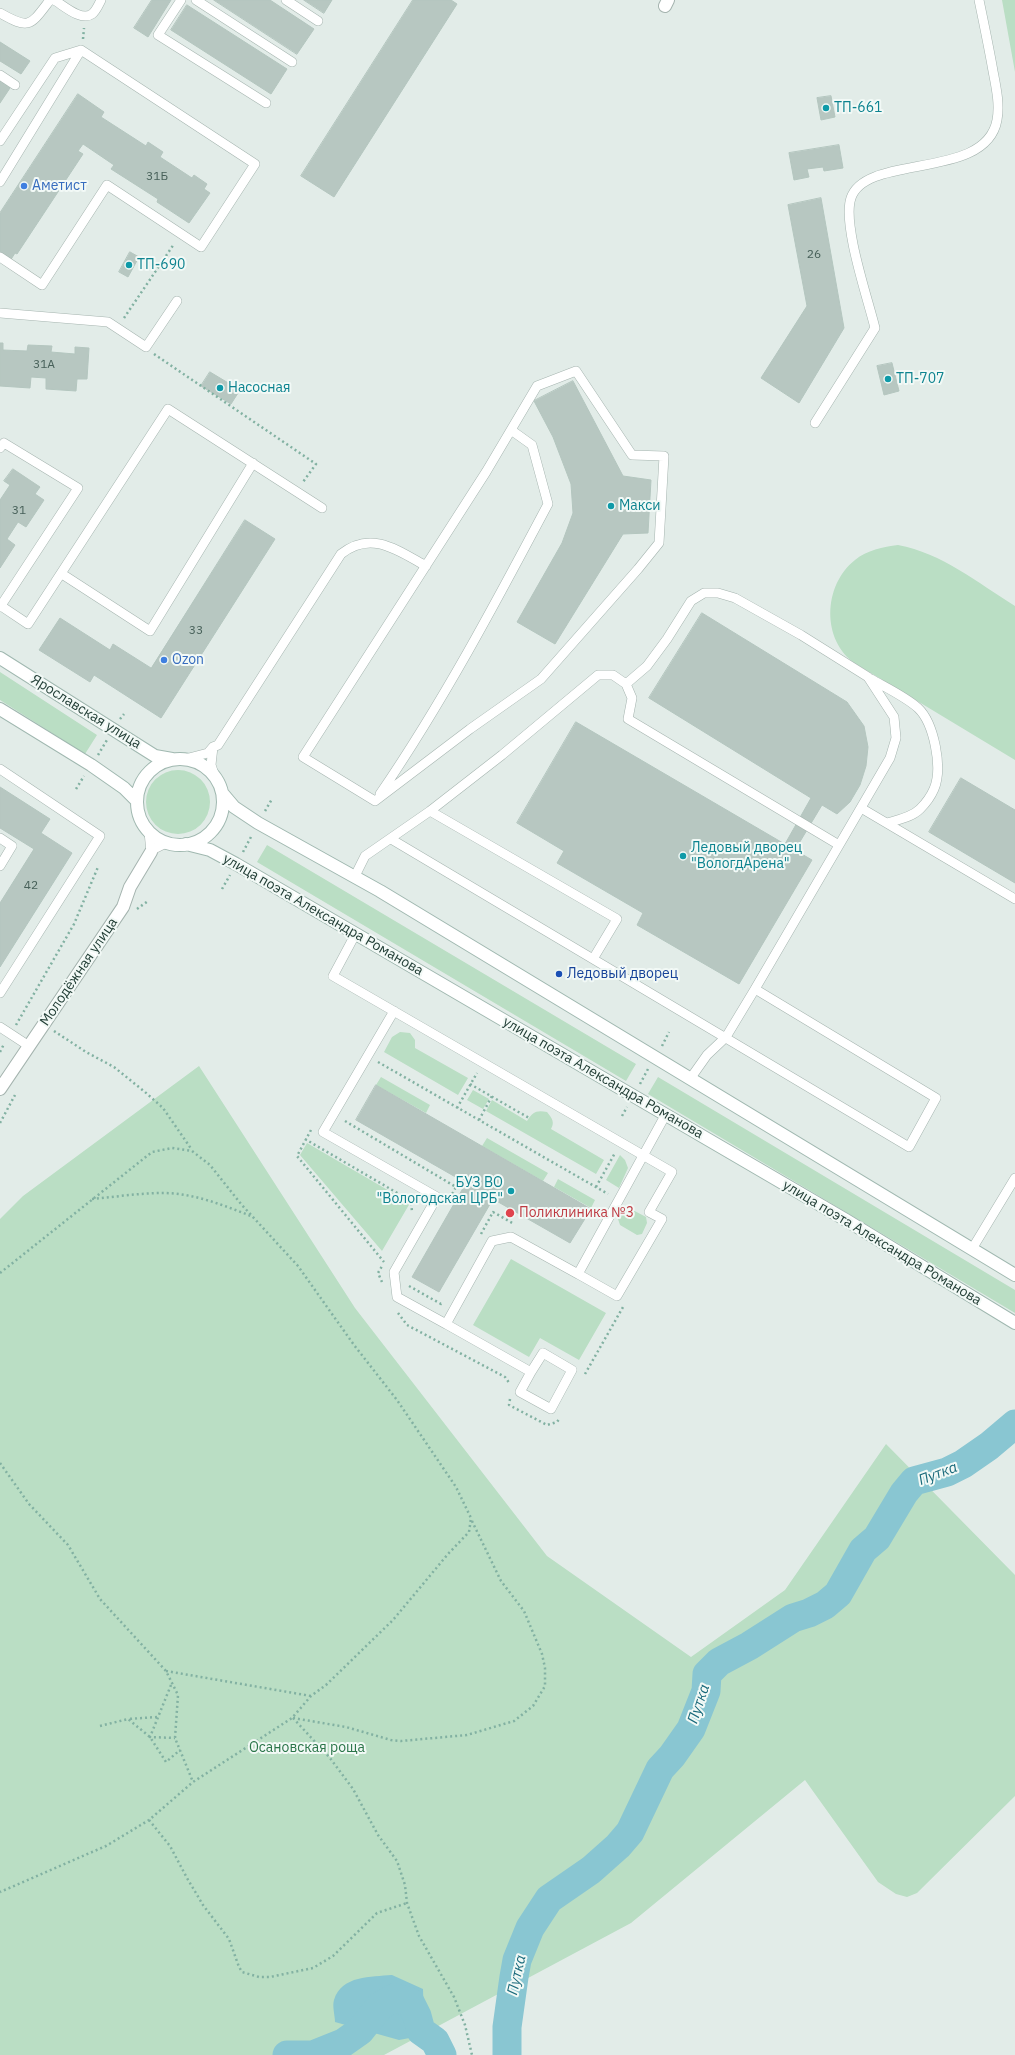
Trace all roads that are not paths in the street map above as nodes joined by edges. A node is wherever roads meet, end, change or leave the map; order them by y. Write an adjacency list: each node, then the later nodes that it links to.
1 (50, 0): 8 (lane)
2 (54, 0): 3 (lane)
3 (101, 0)
4 (181, 0): 14 (lane)
5 (196, 0): 11 (lane)
6 (286, 0): 9 (lane)
7 (979, 0): 20 (lane)
8 (0, 13)
9 (318, 21)
10 (81, 50): 15 (lane); 16 (lane); 17 (lane)
11 (292, 62)
12 (0, 75): 13 (lane)
13 (15, 84)
14 (266, 103)
15 (0, 141)
16 (0, 182)
17 (0, 257)
18 (177, 301): 19 (lane)
19 (0, 313)
20 (815, 423)
21 (511, 430): 25 (lane); 38 (lane); 38 (lane)
22 (0, 448): 27 (lane)
23 (253, 463): 24 (lane); 26 (lane); 26 (lane)
24 (322, 508)
25 (426, 566): 32 (lane); 38 (lane)
26 (62, 574): 27 (lane)
27 (0, 607)
28 (0, 658): 33 (main road, Ярославская улица)
29 (868, 677): 30 (lane); 39 (lane); 41 (lane)
30 (626, 684): 40 (lane); 47 (lane)
31 (0, 709): 37 (main road)
32 (213, 747): 33 (lane); 35 (lane)
33 (180, 759): 35 (main road); 37 (main road)
34 (0, 769): 55 (lane)
35 (215, 777): 36 (main road)
36 (223, 794): 46 (main road); 50 (main road)
37 (136, 800): 42 (main road)
38 (375, 801)
39 (861, 808): 41 (lane); 47 (lane)
40 (430, 812): 44 (lane); 53 (lane)
41 (886, 823): 51 (lane)
42 (149, 832): 45 (main road); 48 (lane)
43 (0, 838): 49 (lane)
44 (391, 839): 50 (lane); 53 (lane)
45 (166, 843): 46 (main road); 48 (lane)
46 (186, 844): 52 (main road, улица поэта Александра Романова)
47 (839, 845): 54 (lane)
48 (151, 852): 59 (main road, Молодёжная улица)
49 (0, 866)
50 (355, 876): 60 (main road)
51 (1015, 899)
52 (356, 933): 56 (lane); 62 (main road, улица поэта Александра Романова)
53 (593, 959): 58 (lane)
54 (755, 989): 58 (lane); 58 (lane)
55 (0, 993)
56 (394, 1011): 63 (lane); 69 (lane)
57 (0, 1027): 59 (lane)
58 (726, 1037): 60 (lane)
59 (29, 1046): 61 (main road, Молодёжная улица)
60 (690, 1079): 65 (main road)
61 (0, 1089)
62 (666, 1114): 63 (lane); 68 (main road, улица поэта Александра Романова)
63 (644, 1156): 66 (lane); 66 (lane)
64 (1015, 1178): 65 (lane)
65 (972, 1249): 67 (main road)
66 (578, 1274): 69 (lane)
67 (1015, 1275)
68 (1015, 1323)
69 (446, 1324): 70 (lane)
70 (531, 1372): 70 (lane)

